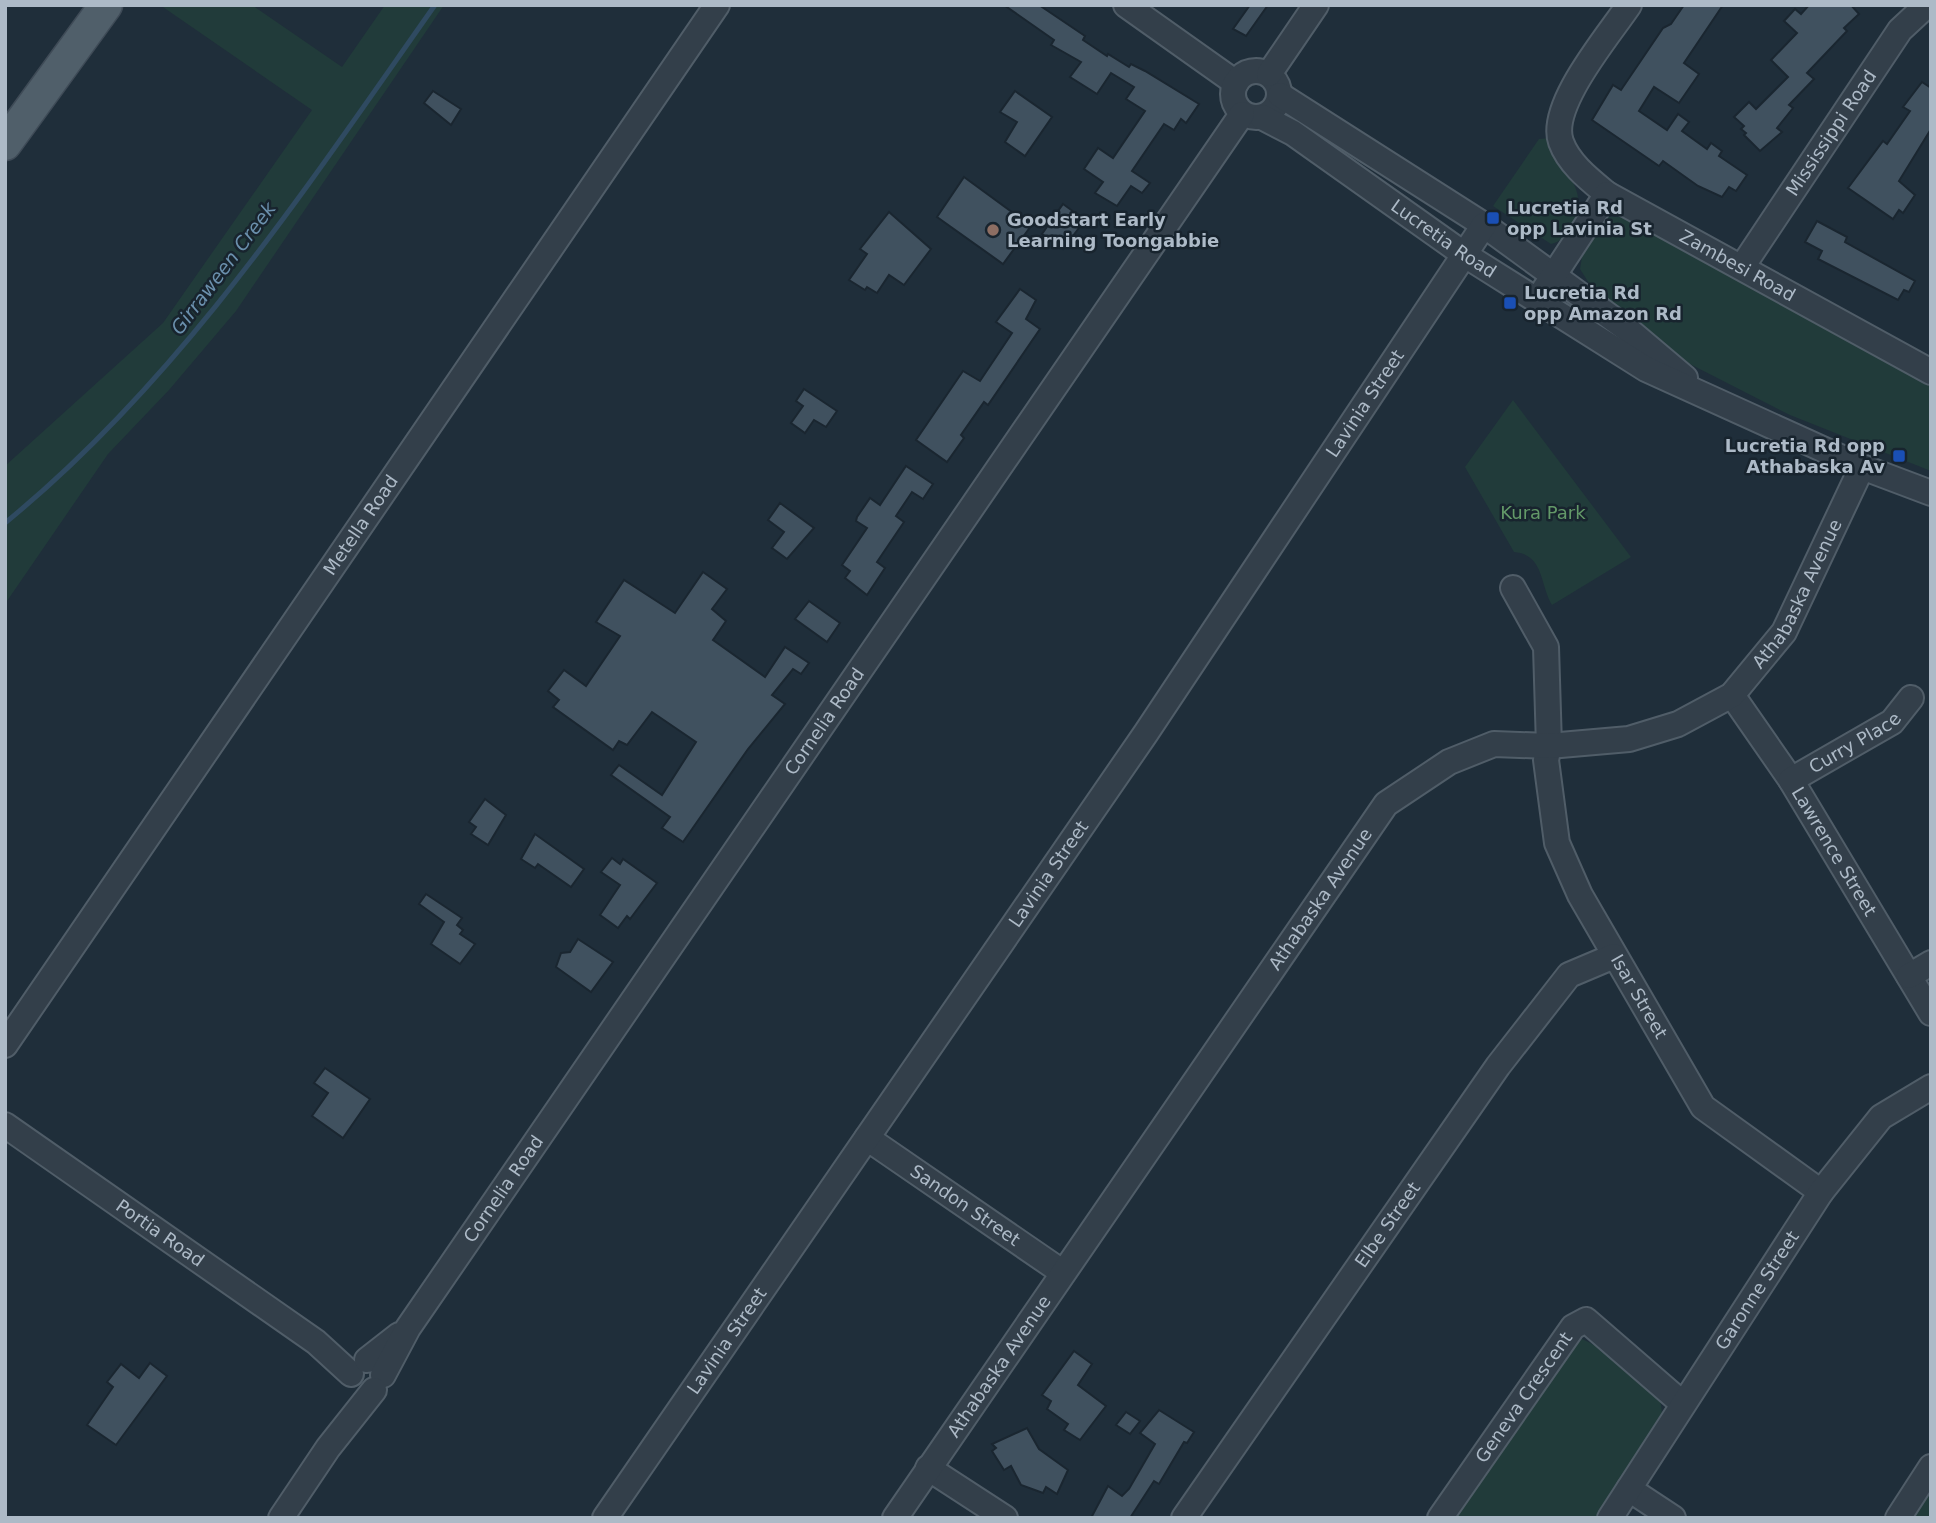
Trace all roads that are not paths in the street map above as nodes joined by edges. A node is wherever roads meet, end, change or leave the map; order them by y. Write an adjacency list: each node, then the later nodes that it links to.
1 (106, 5): 10 (main road)
2 (718, 5): 30 (street, Metella Road)
3 (1126, 5): 7 (street)
4 (1316, 5): 8 (street)
5 (1629, 5): 11 (street, Zambesi Road)
6 (1927, 5): 14 (street, Mississippi Road)
7 (1236, 83): 8 (street); 9 (street)
8 (1274, 84): 9 (street); 12 (street, Lucretia Road)
9 (1252, 115): 13 (street, Lucretia Road); 36 (street, Cornelia Road)
10 (5, 144)
11 (1607, 194): 14 (street, Zambesi Road); 15 (street)
12 (1484, 225): 13 (street, Lavinia Street); 15 (street, Lucretia Road)
13 (1465, 255): 16 (street, Lucretia Road); 33 (street, Lavinia Street)
14 (1742, 267): 17 (street, Zambesi Road)
15 (1552, 277): 16 (street); 18 (street, Lucretia Road)
16 (1537, 303): 18 (street, Lucretia Road)
17 (1931, 372)
18 (1701, 393): 19 (street, Lucretia Road)
19 (1862, 467): 20 (street, Lucretia Road); 22 (street, Athabaska Avenue)
20 (1931, 493)
21 (1513, 588): 24 (street, Isar Street)
22 (1732, 695): 24 (street, Athabaska Avenue); 25 (street, Lawrence Street)
23 (1911, 698): 25 (street, Curry Place)
24 (1549, 746): 26 (street, Isar Street); 35 (street, Athabaska Avenue)
25 (1791, 780): 28 (street, Lawrence Street)
26 (1614, 956): 34 (street, Isar Street); 45 (street, Elbe Street)
27 (1931, 963): 28 (street)
28 (1909, 976): 29 (street, Lawrence Street)
29 (1931, 1013)
30 (5, 1045)
31 (1931, 1087): 34 (street, Garonne Street)
32 (5, 1125): 36 (street, Portia Road)
33 (867, 1138): 35 (street, Sandon Street); 42 (street, Lavinia Street)
34 (1821, 1192): 37 (street, Garonne Street)
35 (1062, 1272): 39 (street, Athabaska Avenue)
36 (365, 1374): 41 (street, Cornelia Road)
37 (1683, 1404): 40 (street, Garonne Street); 46 (street, Geneva Crescent)
38 (1931, 1467): 49 (street)
39 (928, 1468): 43 (street, Athabaska Avenue); 44 (street)
40 (1629, 1489): 47 (street, Garonne Street); 48 (street)
41 (281, 1518)
42 (606, 1518)
43 (895, 1518)
44 (1005, 1518)
45 (1184, 1518)
46 (1440, 1518)
47 (1610, 1518)
48 (1673, 1518)
49 (1898, 1518)

